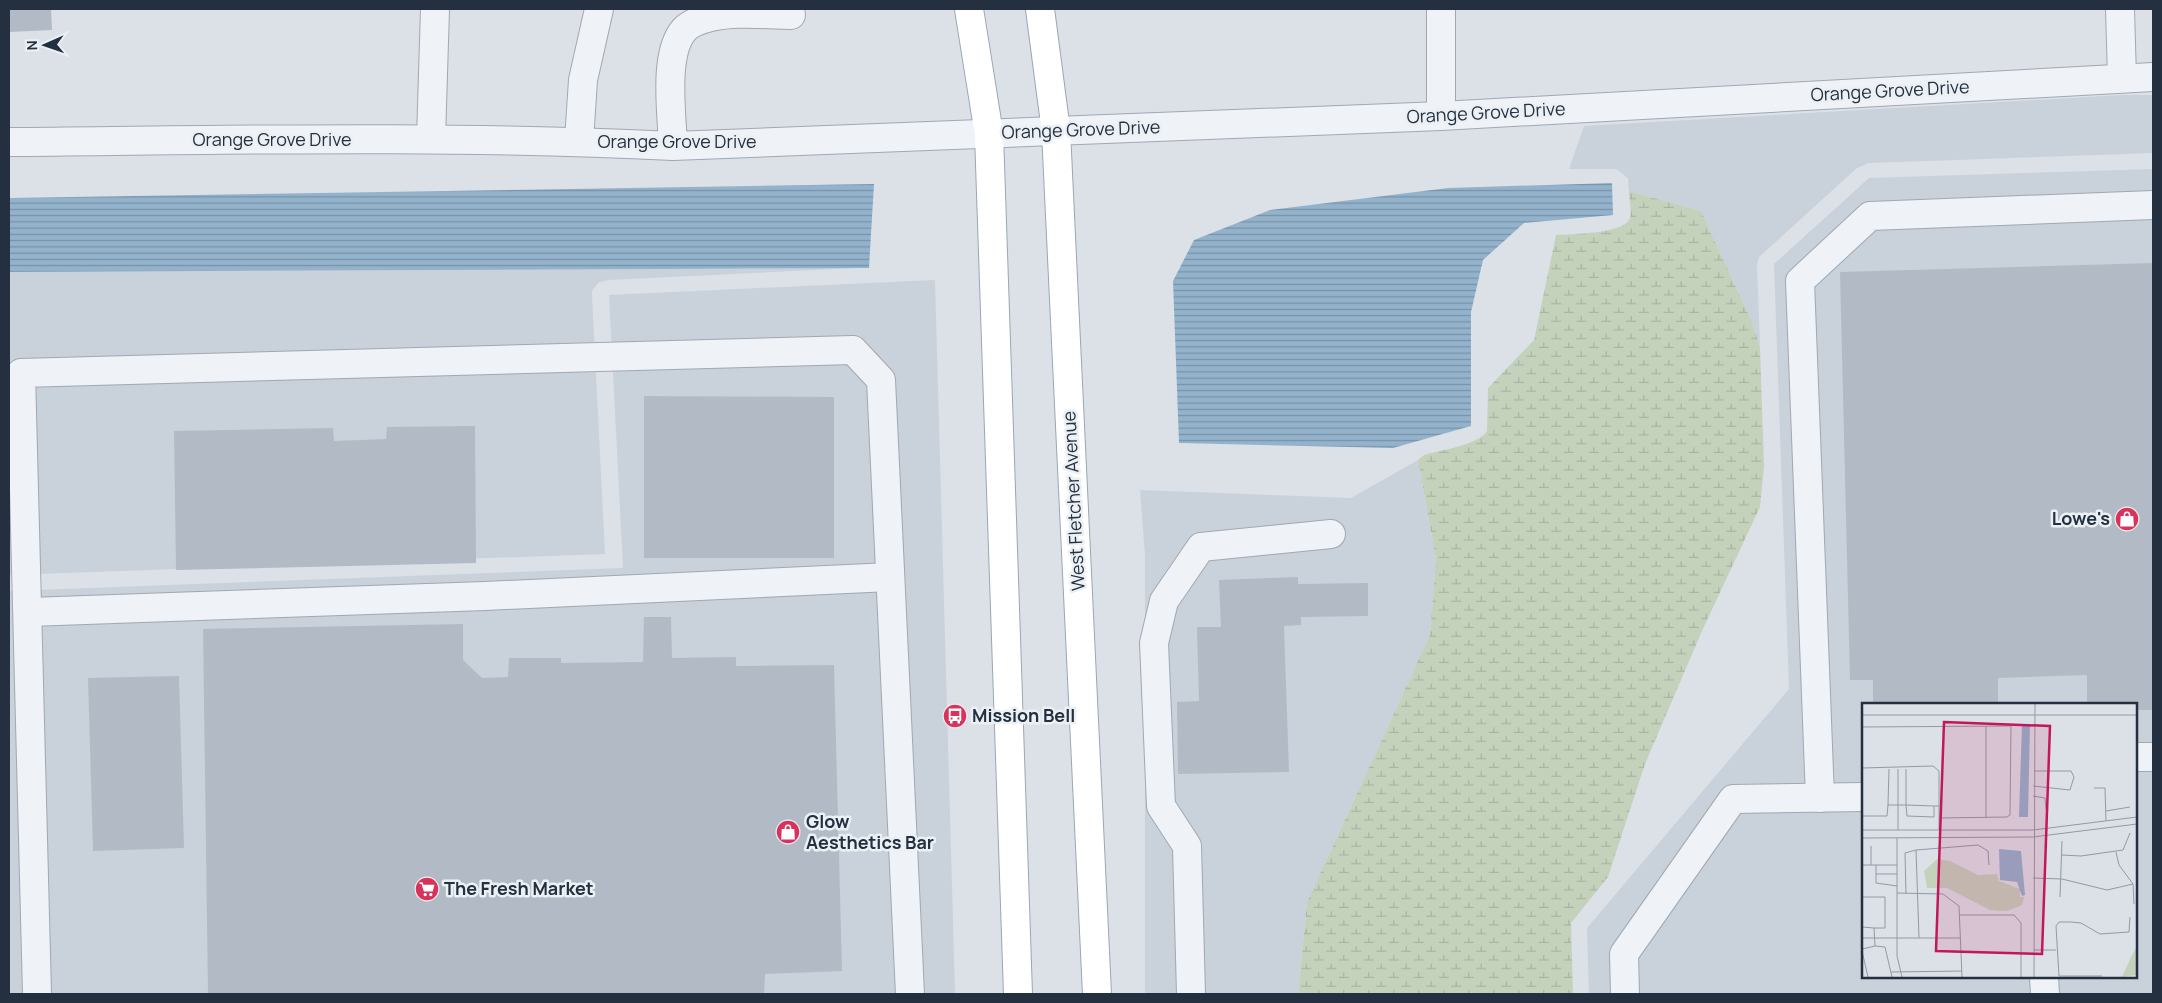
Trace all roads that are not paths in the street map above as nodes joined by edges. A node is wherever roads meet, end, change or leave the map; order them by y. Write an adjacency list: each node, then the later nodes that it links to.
1 (435, 9): 13 (street)
2 (599, 9): 14 (street)
3 (969, 9): 12 (main road)
4 (1040, 9): 11 (main road, West Fletcher Avenue)
5 (1441, 9): 10 (street)
6 (2120, 9): 9 (street)
7 (792, 15): 16 (street)
8 (2153, 77): 9 (street, Orange Grove Drive)
9 (2122, 78): 10 (street, Orange Grove Drive)
10 (1441, 116): 11 (street, Orange Grove Drive)
11 (1056, 131): 12 (street, Orange Grove Drive); 29 (main road, West Fletcher Avenue)
12 (988, 134): 16 (street, Orange Grove Drive); 28 (main road)
13 (431, 139): 14 (street, Orange Grove Drive); 15 (street, Orange Grove Drive)
14 (579, 141): 16 (street, Orange Grove Drive)
15 (9, 142)
16 (673, 146)
17 (2153, 205): 24 (street)
18 (1331, 534): 30 (street)
19 (890, 577): 20 (street); 20 (street); 27 (street)
20 (29, 612): 26 (street)
21 (2137, 757): 22 (street)
22 (2153, 757)
23 (1862, 797): 24 (street)
24 (1820, 798): 31 (street)
25 (2044, 978): 32 (street)
26 (37, 994)
27 (910, 994)
28 (1018, 994)
29 (1097, 994)
30 (1191, 994)
31 (1625, 994)
32 (2045, 994)

